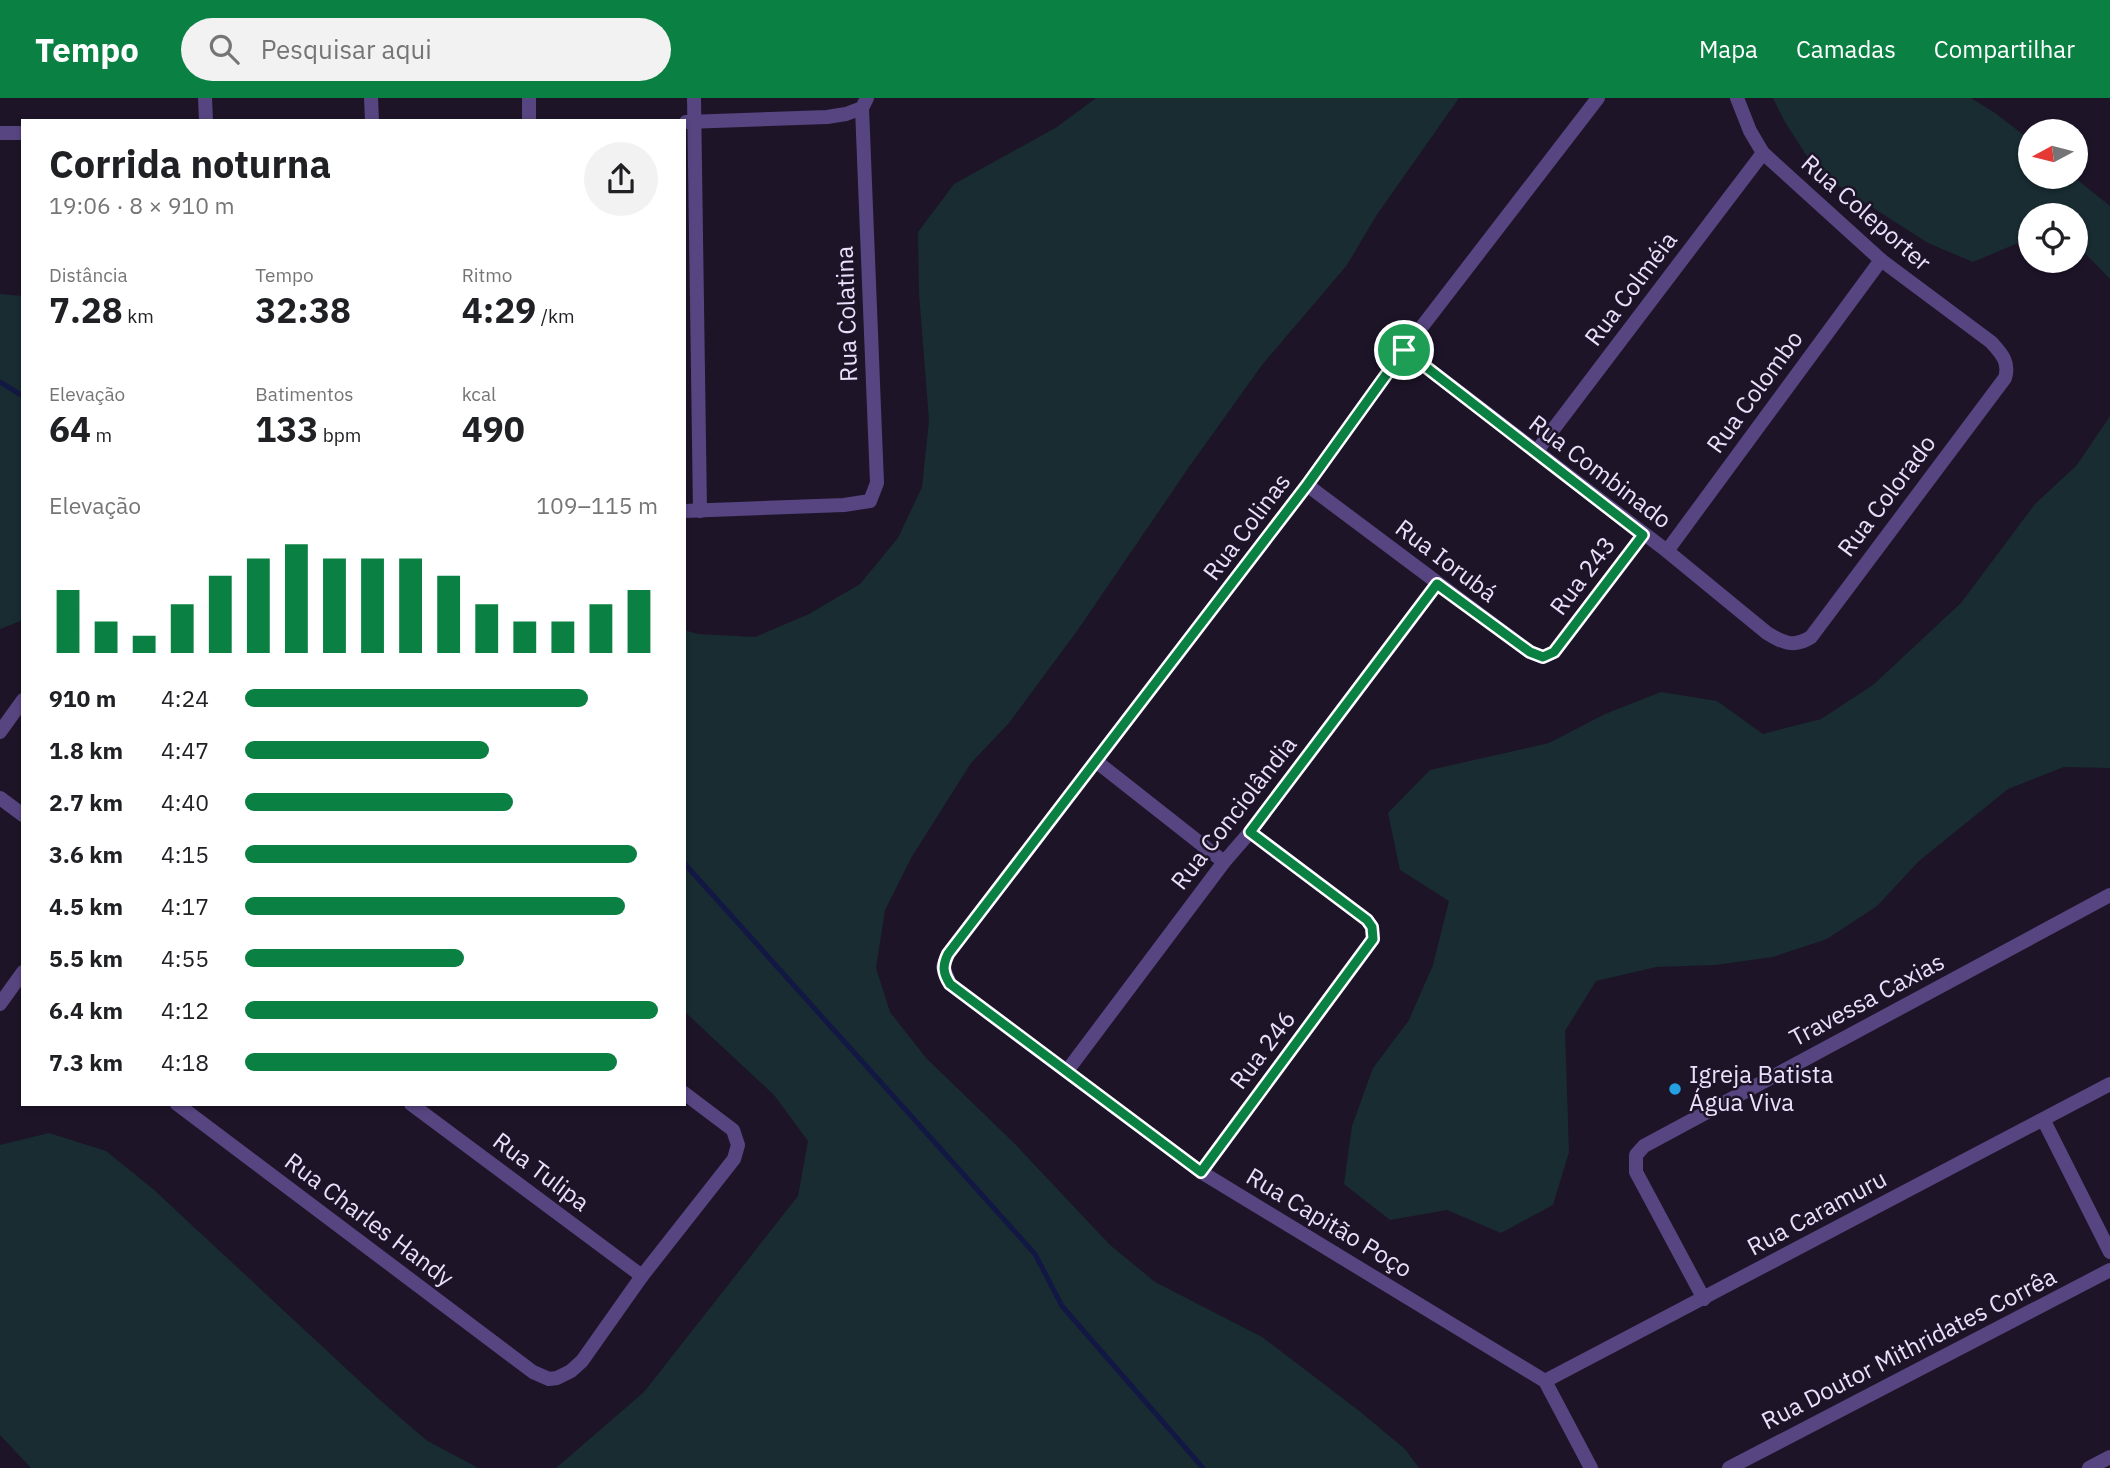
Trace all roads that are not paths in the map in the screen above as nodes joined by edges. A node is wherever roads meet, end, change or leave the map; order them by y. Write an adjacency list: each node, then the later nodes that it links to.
1 (205, 98): 8 (street)
2 (371, 98): 9 (street)
3 (529, 98): 10 (street)
4 (694, 98): 11 (street)
5 (1598, 98): 17 (street, Rua Colinas)
6 (1737, 98): 14 (street, Rua Coleporter)
7 (864, 103): 11 (street); 21 (street, Rua Colatina)
8 (206, 119)
9 (372, 119)
10 (529, 119)
11 (689, 122): 21 (street)
12 (0, 133): 13 (street)
13 (21, 133)
14 (1763, 153): 15 (street, Rua Coleporter); 18 (street, Rua Colméia)
15 (1881, 260): 16 (street, Rua Coleporter); 23 (street, Rua Colombo)
16 (1991, 342): 25 (street, Rua Colorado)
17 (1404, 350): 18 (street, Rua Combinado); 19 (street, Rua Colinas)
18 (1536, 453): 22 (street, Rua Combinado)
19 (1307, 485): 24 (street, Rua Iorubá); 29 (street, Rua Colinas)
20 (686, 511): 21 (street)
21 (700, 511)
22 (1643, 535): 23 (street, Rua Combinado); 26 (street, Rua 243)
23 (1667, 551): 25 (street, Rua Combinado)
24 (1437, 584): 26 (street, Rua Iorubá); 32 (street, Rua Conciolândia)
25 (1767, 633)
26 (1559, 645)
27 (21, 703): 28 (street)
28 (0, 732)
29 (1097, 762): 33 (street); 36 (street, Rua Colinas)
30 (0, 798): 31 (street)
31 (21, 814)
32 (1250, 832): 33 (street, Rua Conciolândia); 44 (street, Rua 246)
33 (1224, 862): 38 (street, Rua Conciolândia)
34 (2110, 895): 48 (street, Travessa Caxias)
35 (20, 981): 37 (street)
36 (950, 984): 38 (street, Rua Capitão Poço)
37 (0, 1004)
38 (1067, 1071): 44 (street, Rua Capitão Poço)
39 (2110, 1084): 43 (street, Rua Caramuru)
40 (686, 1094): 47 (street)
41 (180, 1106): 47 (street, Rua Charles Handy)
42 (414, 1106): 47 (street, Rua Tulipa)
43 (2044, 1121): 45 (street); 48 (street, Rua Caramuru)
44 (1201, 1172): 49 (street, Rua Capitão Poço)
45 (2110, 1252)
46 (2110, 1270): 52 (street, Rua Doutor Mithridates Corrêa)
47 (642, 1276)
48 (1704, 1298): 49 (street, Rua Caramuru)
49 (1545, 1381): 51 (street)
50 (2110, 1457): 53 (street)
51 (1591, 1468)
52 (1729, 1468)
53 (2089, 1468)

